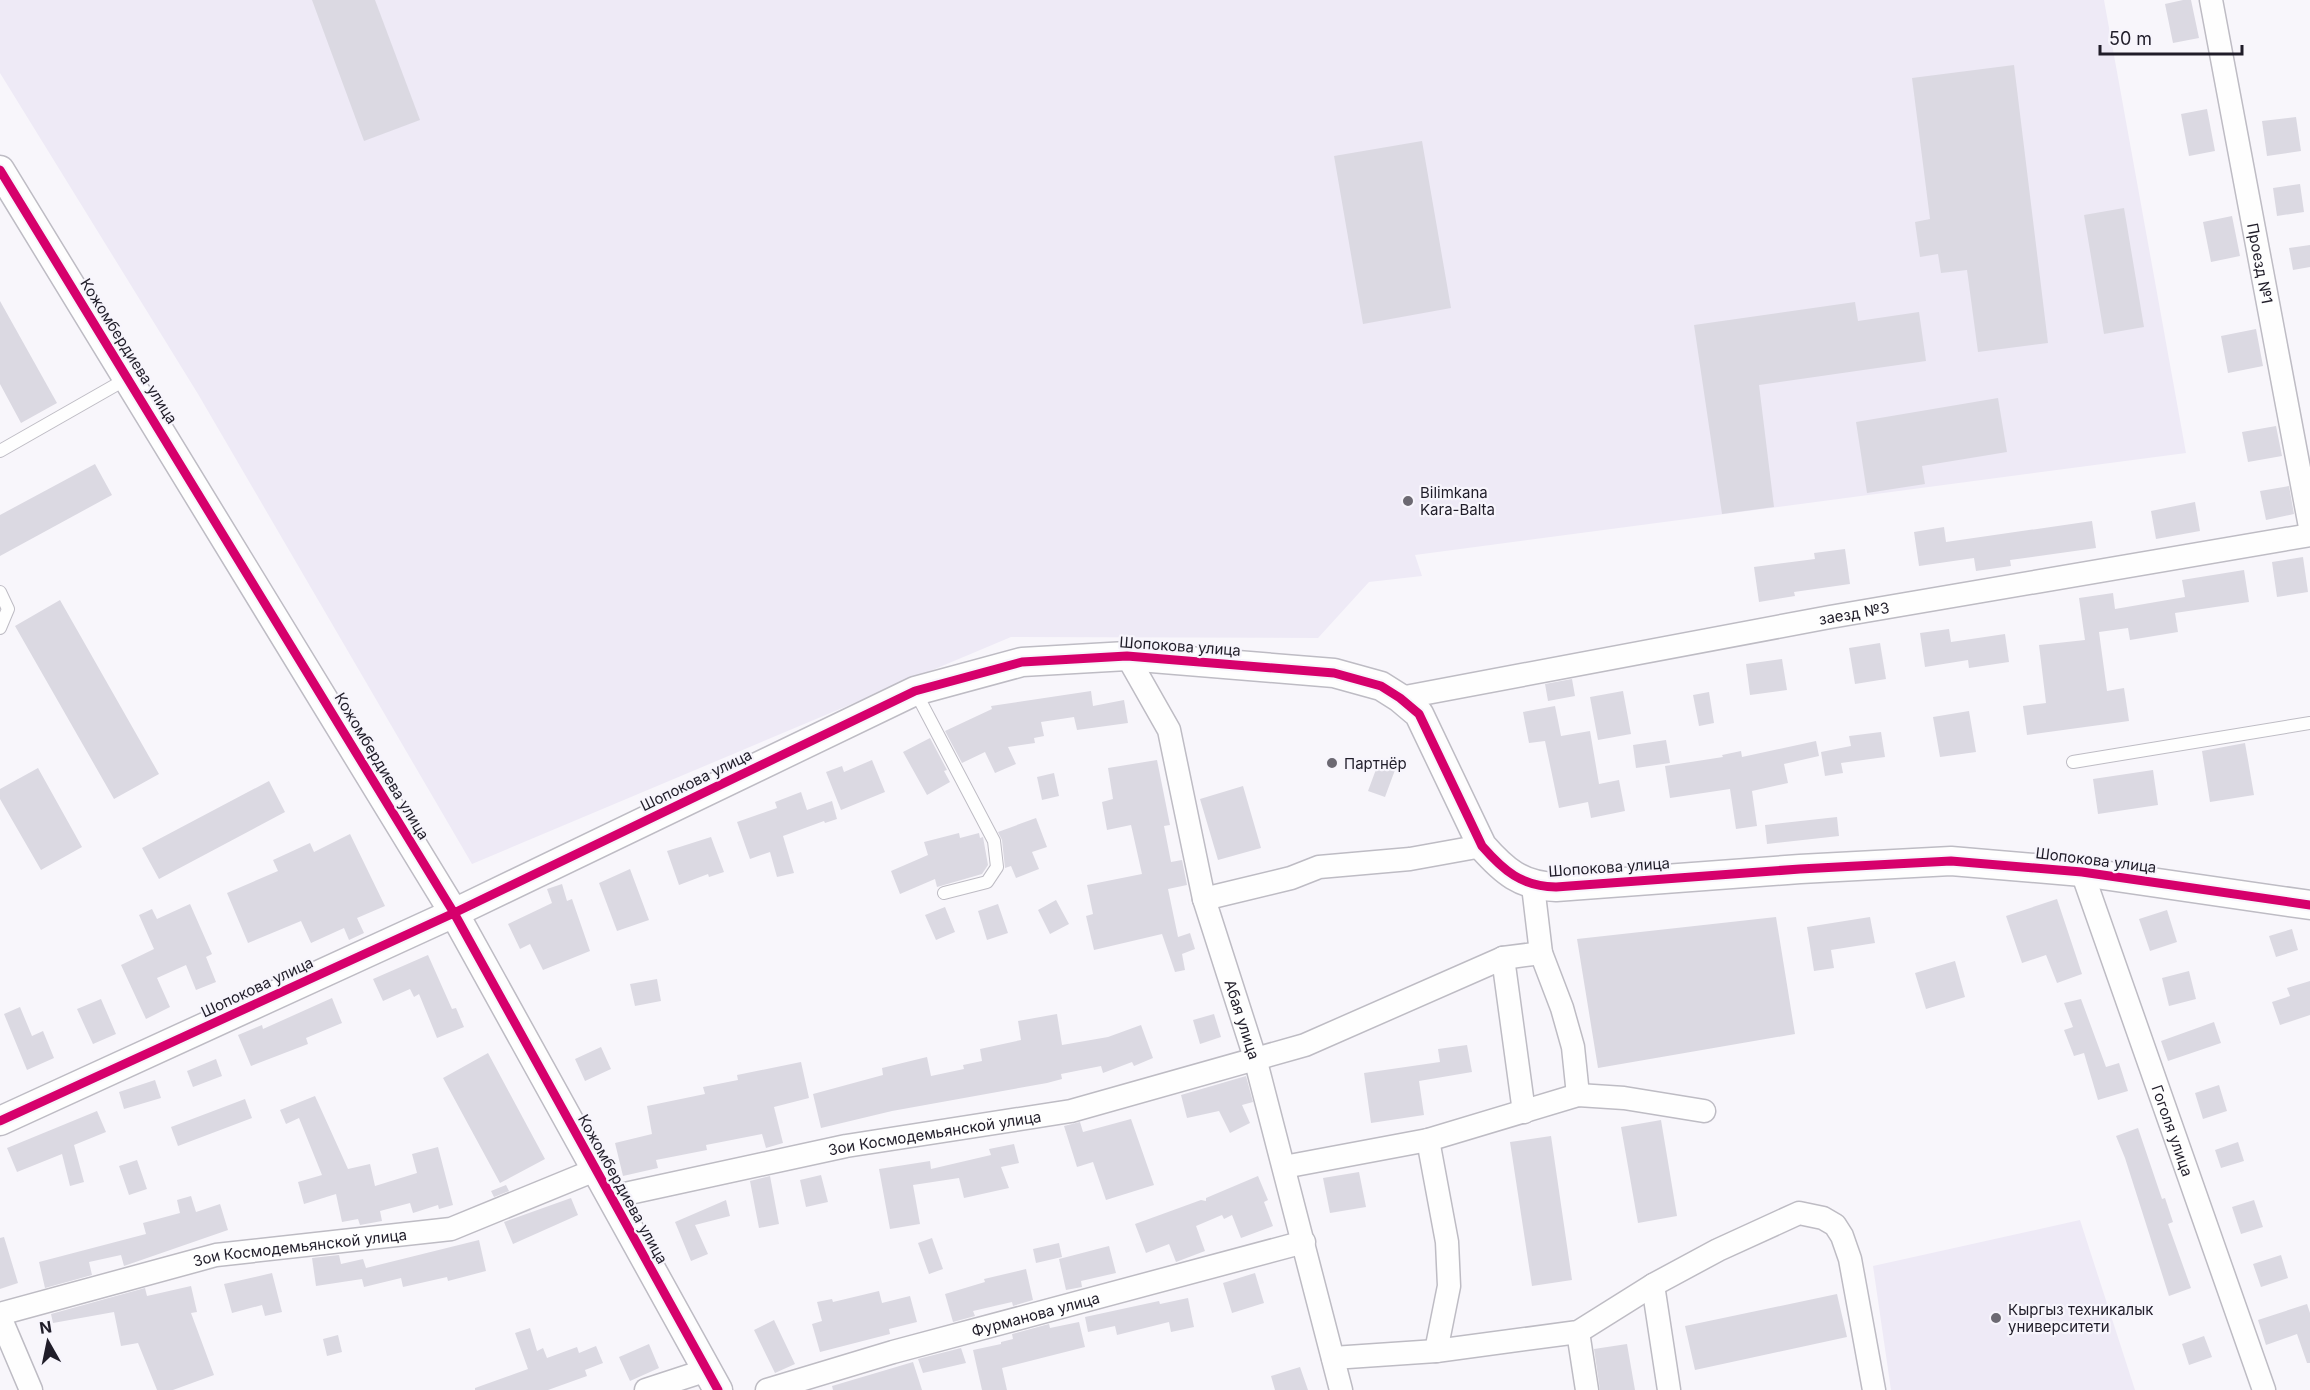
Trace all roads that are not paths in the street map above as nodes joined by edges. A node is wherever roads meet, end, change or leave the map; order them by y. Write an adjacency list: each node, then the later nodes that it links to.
1 (2211, 0): 5 (street, Проезд №1)
2 (0, 170): 3 (street, Кожомбердиева улица)
3 (128, 378): 4 (lane); 20 (street, Кожомбердиева улица)
4 (0, 451)
5 (2310, 528)
6 (2310, 535): 11 (street, заезд №3)
7 (0, 592): 8 (lane)
8 (0, 628)
9 (1127, 656): 10 (street, Шопокова улица); 11 (street, Шопокова улица); 18 (street, Абая улица)
10 (915, 691): 17 (lane); 20 (street, Шопокова улица)
11 (1400, 698): 14 (street, Шопокова улица)
12 (2310, 723): 13 (lane)
13 (2073, 762)
14 (1482, 846): 16 (street, Шопокова улица); 18 (street)
15 (2082, 872): 16 (street, Шопокова улица); 19 (street, Шопокова улица); 46 (street, Гоголя улица)
16 (1533, 886): 21 (street)
17 (944, 893)
18 (1204, 899): 23 (street, Абая улица)
19 (2310, 905)
20 (454, 913): 27 (street, Шопокова улица); 30 (street, Кожомбердиева улица)
21 (1541, 953): 22 (street, Зои Космодемьянской улица); 24 (street)
22 (1503, 958): 23 (street, Зои Космодемьянской улица); 26 (street)
23 (1255, 1059): 29 (street, Абая улица); 31 (street, Зои Космодемьянской улица)
24 (1578, 1095): 25 (street); 26 (street)
25 (1704, 1111)
26 (1524, 1112): 28 (street)
27 (0, 1121)
28 (1428, 1140): 29 (street); 36 (street)
29 (1284, 1167): 32 (street, Абая улица)
30 (595, 1170): 31 (street, Кожомбердиева улица); 34 (street, Зои Космодемьянской улица)
31 (611, 1197): 38 (street, Кожомбердиева улица)
32 (1304, 1242): 37 (street, Абая улица); 41 (street, Фурманова улица)
33 (1653, 1285): 35 (street); 44 (street); 45 (street)
34 (0, 1316): 39 (street)
35 (1578, 1332): 36 (street); 43 (street)
36 (1436, 1351): 37 (street)
37 (1334, 1358): 42 (street, Абая улица)
38 (712, 1380): 40 (street)
39 (31, 1390)
40 (646, 1390)
41 (767, 1390)
42 (1341, 1390)
43 (1587, 1390)
44 (1669, 1390)
45 (1874, 1390)
46 (2264, 1390)

